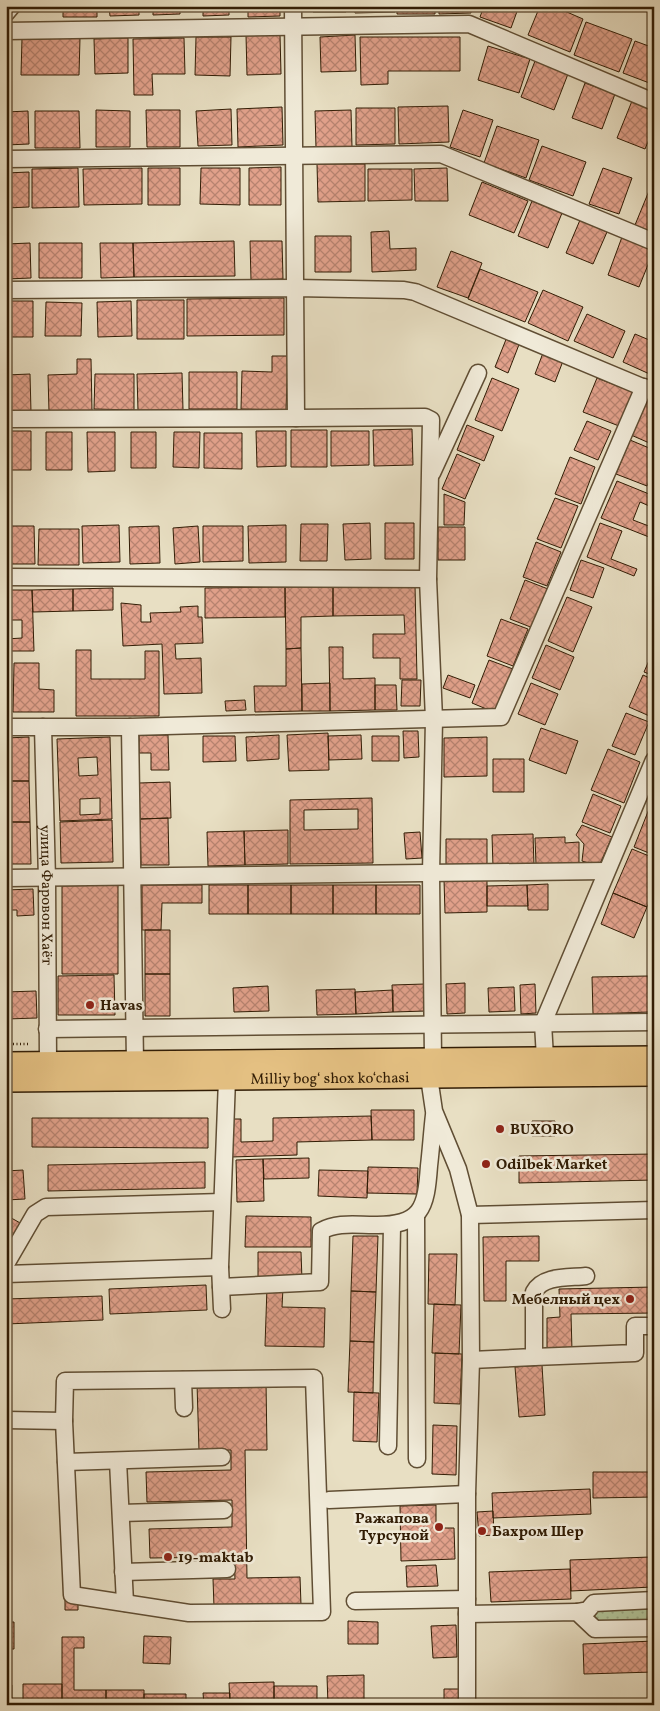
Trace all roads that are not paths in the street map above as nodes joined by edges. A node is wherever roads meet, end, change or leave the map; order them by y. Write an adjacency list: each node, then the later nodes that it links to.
1 (12, 6): 3 (street)
2 (293, 6): 4 (street)
3 (6, 13)
4 (293, 26): 5 (street); 6 (street); 7 (street)
5 (6, 31)
6 (654, 102)
7 (294, 157): 8 (street); 9 (street); 10 (street)
8 (6, 159)
9 (654, 242)
10 (295, 288): 11 (street); 13 (street); 14 (street)
11 (6, 290)
12 (478, 372): 16 (street)
13 (649, 390): 19 (street)
14 (296, 418): 15 (street); 16 (street)
15 (6, 419)
16 (429, 480): 18 (street)
17 (6, 577): 18 (street)
18 (428, 579): 19 (street)
19 (434, 719): 22 (street); 25 (street)
20 (6, 727): 21 (street)
21 (43, 727): 22 (street); 28 (street, улица Фаровон Хаёт)
22 (130, 727): 26 (street)
23 (654, 760): 24 (street)
24 (606, 871): 25 (street); 30 (street)
25 (431, 874): 26 (street); 31 (street)
26 (131, 876): 28 (street); 33 (street)
27 (6, 878): 28 (street)
28 (47, 879): 32 (street, улица Фаровон Хаёт)
29 (654, 1022): 30 (street)
30 (543, 1023): 31 (street); 34 (street)
31 (434, 1026): 33 (street); 39 (street)
32 (47, 1029): 33 (street); 37 (street, улица Фаровон Хаёт)
33 (135, 1029): 35 (street)
34 (545, 1058): 38 (main road, Milliy bog‘ shox ko‘chasi); 39 (main road, Milliy bog‘ shox ko‘chasi)
35 (135, 1062): 37 (main road, Milliy bog‘ shox ko‘chasi); 39 (main road, Milliy bog‘ shox ko‘chasi)
36 (6, 1063): 37 (main road, Milliy bog‘ shox ko‘chasi)
37 (48, 1063)
38 (647, 1066): 39 (main road, Milliy bog‘ shox ko‘chasi)
39 (431, 1068): 40 (main road, Milliy bog‘ shox ko‘chasi); 42 (street)
40 (227, 1079): 41 (main road, Milliy bog‘ shox ko‘chasi); 43 (street)
41 (6, 1081)
42 (434, 1111): 45 (street); 46 (street)
43 (222, 1202): 48 (street); 49 (street)
44 (654, 1210): 46 (street)
45 (416, 1215): 47 (street); 63 (street)
46 (470, 1215): 56 (street)
47 (392, 1226): 52 (street); 61 (street)
48 (6, 1264)
49 (220, 1267): 50 (street); 52 (street)
50 (6, 1274)
51 (586, 1276): 55 (street)
52 (221, 1287): 53 (street)
53 (222, 1308)
54 (654, 1326): 55 (street)
55 (534, 1357): 56 (street)
56 (471, 1360): 66 (street)
57 (183, 1380): 58 (street); 60 (street); 74 (street)
58 (184, 1408)
59 (6, 1420): 60 (street)
60 (64, 1421): 65 (street)
61 (388, 1446)
62 (222, 1458): 64 (street)
63 (417, 1459)
64 (118, 1461): 65 (street); 69 (street)
65 (66, 1462): 74 (street)
66 (467, 1494): 67 (street); 75 (street)
67 (330, 1500)
68 (224, 1510): 69 (street)
69 (121, 1513): 71 (street)
70 (227, 1569): 71 (street)
71 (123, 1572): 74 (street)
72 (654, 1600): 76 (street)
73 (355, 1601): 75 (street)
74 (125, 1603)
75 (467, 1606): 76 (street); 78 (street)
76 (577, 1612): 77 (street)
77 (654, 1628)
78 (467, 1705)

